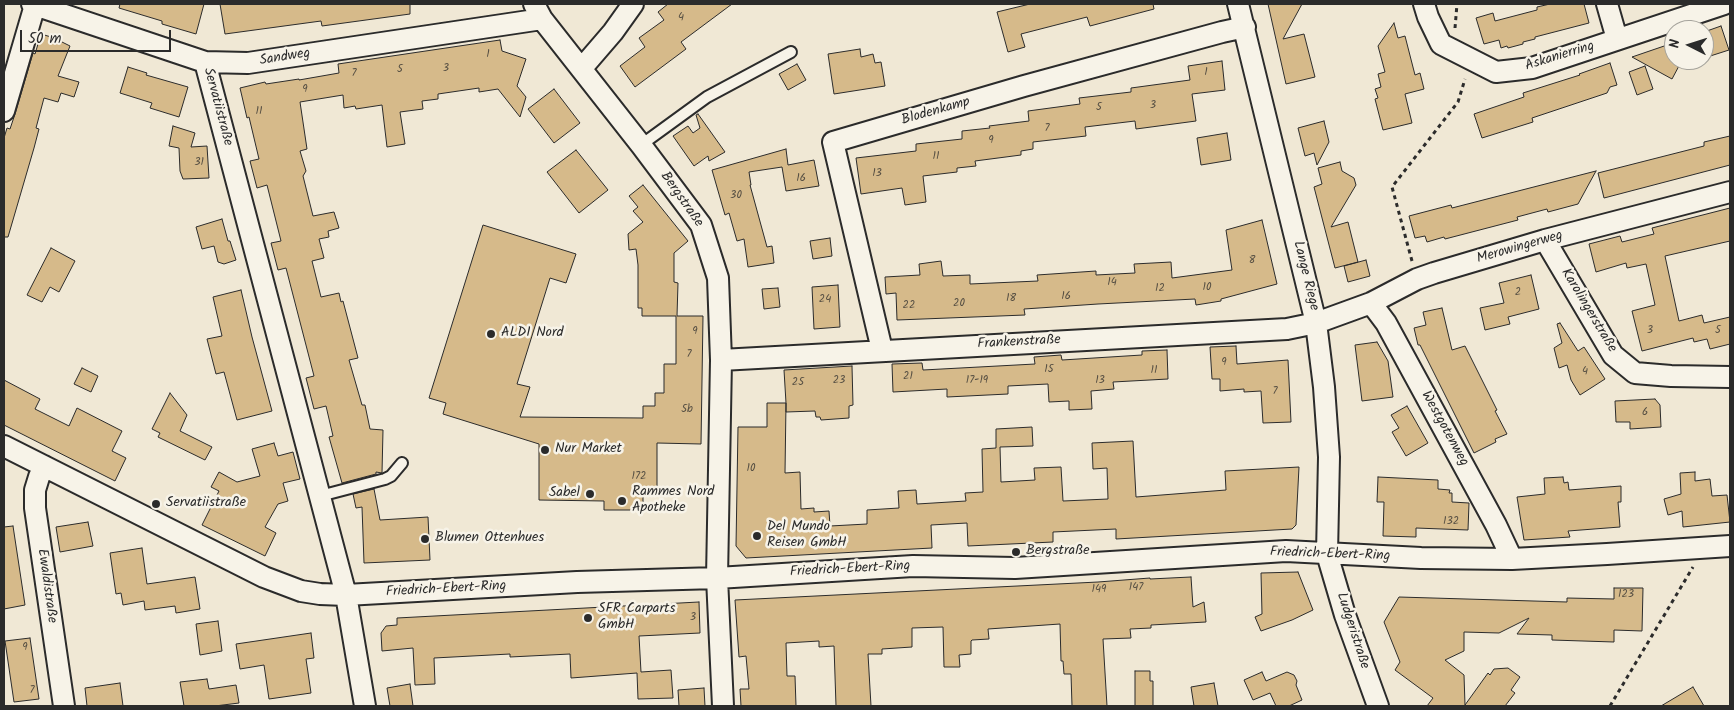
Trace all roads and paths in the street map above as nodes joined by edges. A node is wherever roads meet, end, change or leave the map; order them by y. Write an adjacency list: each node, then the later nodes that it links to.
1 (33, 4): 12 (street, Sandweg); 14 (street, Sandweg)
2 (633, 4): 13 (street)
3 (1238, 4): 8 (street, Lange Riege)
4 (1424, 4): 11 (street, Askanierring)
5 (1607, 4): 9 (street)
6 (1724, 4): 9 (street, Askanierring)
7 (538, 11): 12 (street, Sandweg); 13 (street, Bergstraße)
8 (1245, 27): 20 (street, Lange Riege); 21 (street, Blodenkamp)
9 (1618, 40): 11 (street, Askanierring)
10 (791, 52): 15 (lane)
11 (1472, 60): 18 (path)
12 (205, 62): 27 (street, Servatiistraße)
13 (582, 68): 15 (street, Bergstraße)
14 (4, 111)
15 (641, 145): 22 (street, Bergstraße)
16 (1730, 192): 17 (street, Merowingerweg)
17 (1544, 240): 18 (street, Merowingerweg); 23 (street, Karolingerstraße)
18 (1417, 279): 19 (street, Merowingerweg)
19 (1371, 303): 20 (street, Merowingerweg); 31 (street, Westgotenweg)
20 (1316, 323): 21 (street, Frankenstraße); 30 (street, Lange Riege)
21 (882, 350): 22 (street, Frankenstraße)
22 (721, 360): 32 (street, Bergstraße)
23 (1730, 376)
24 (4, 446): 26 (street, Friedrich-Ebert-Ring)
25 (402, 463): 27 (lane)
26 (44, 466): 33 (street, Friedrich-Ebert-Ring); 34 (street, Ewaldistraße)
27 (320, 496): 33 (street, Servatiistraße)
28 (1730, 546): 29 (street, Friedrich-Ebert-Ring)
29 (1704, 548): 31 (street, Friedrich-Ebert-Ring); 38 (path)
30 (1327, 554): 31 (street, Friedrich-Ebert-Ring); 32 (street, Friedrich-Ebert-Ring); 37 (street, Ludgeristraße)
31 (1512, 559)
32 (717, 578): 33 (street, Friedrich-Ebert-Ring); 36 (street, Bergstraße)
33 (346, 595): 35 (street, Servatiistraße)
34 (64, 706)
35 (365, 706)
36 (723, 706)
37 (1375, 706)
38 (1610, 706)

